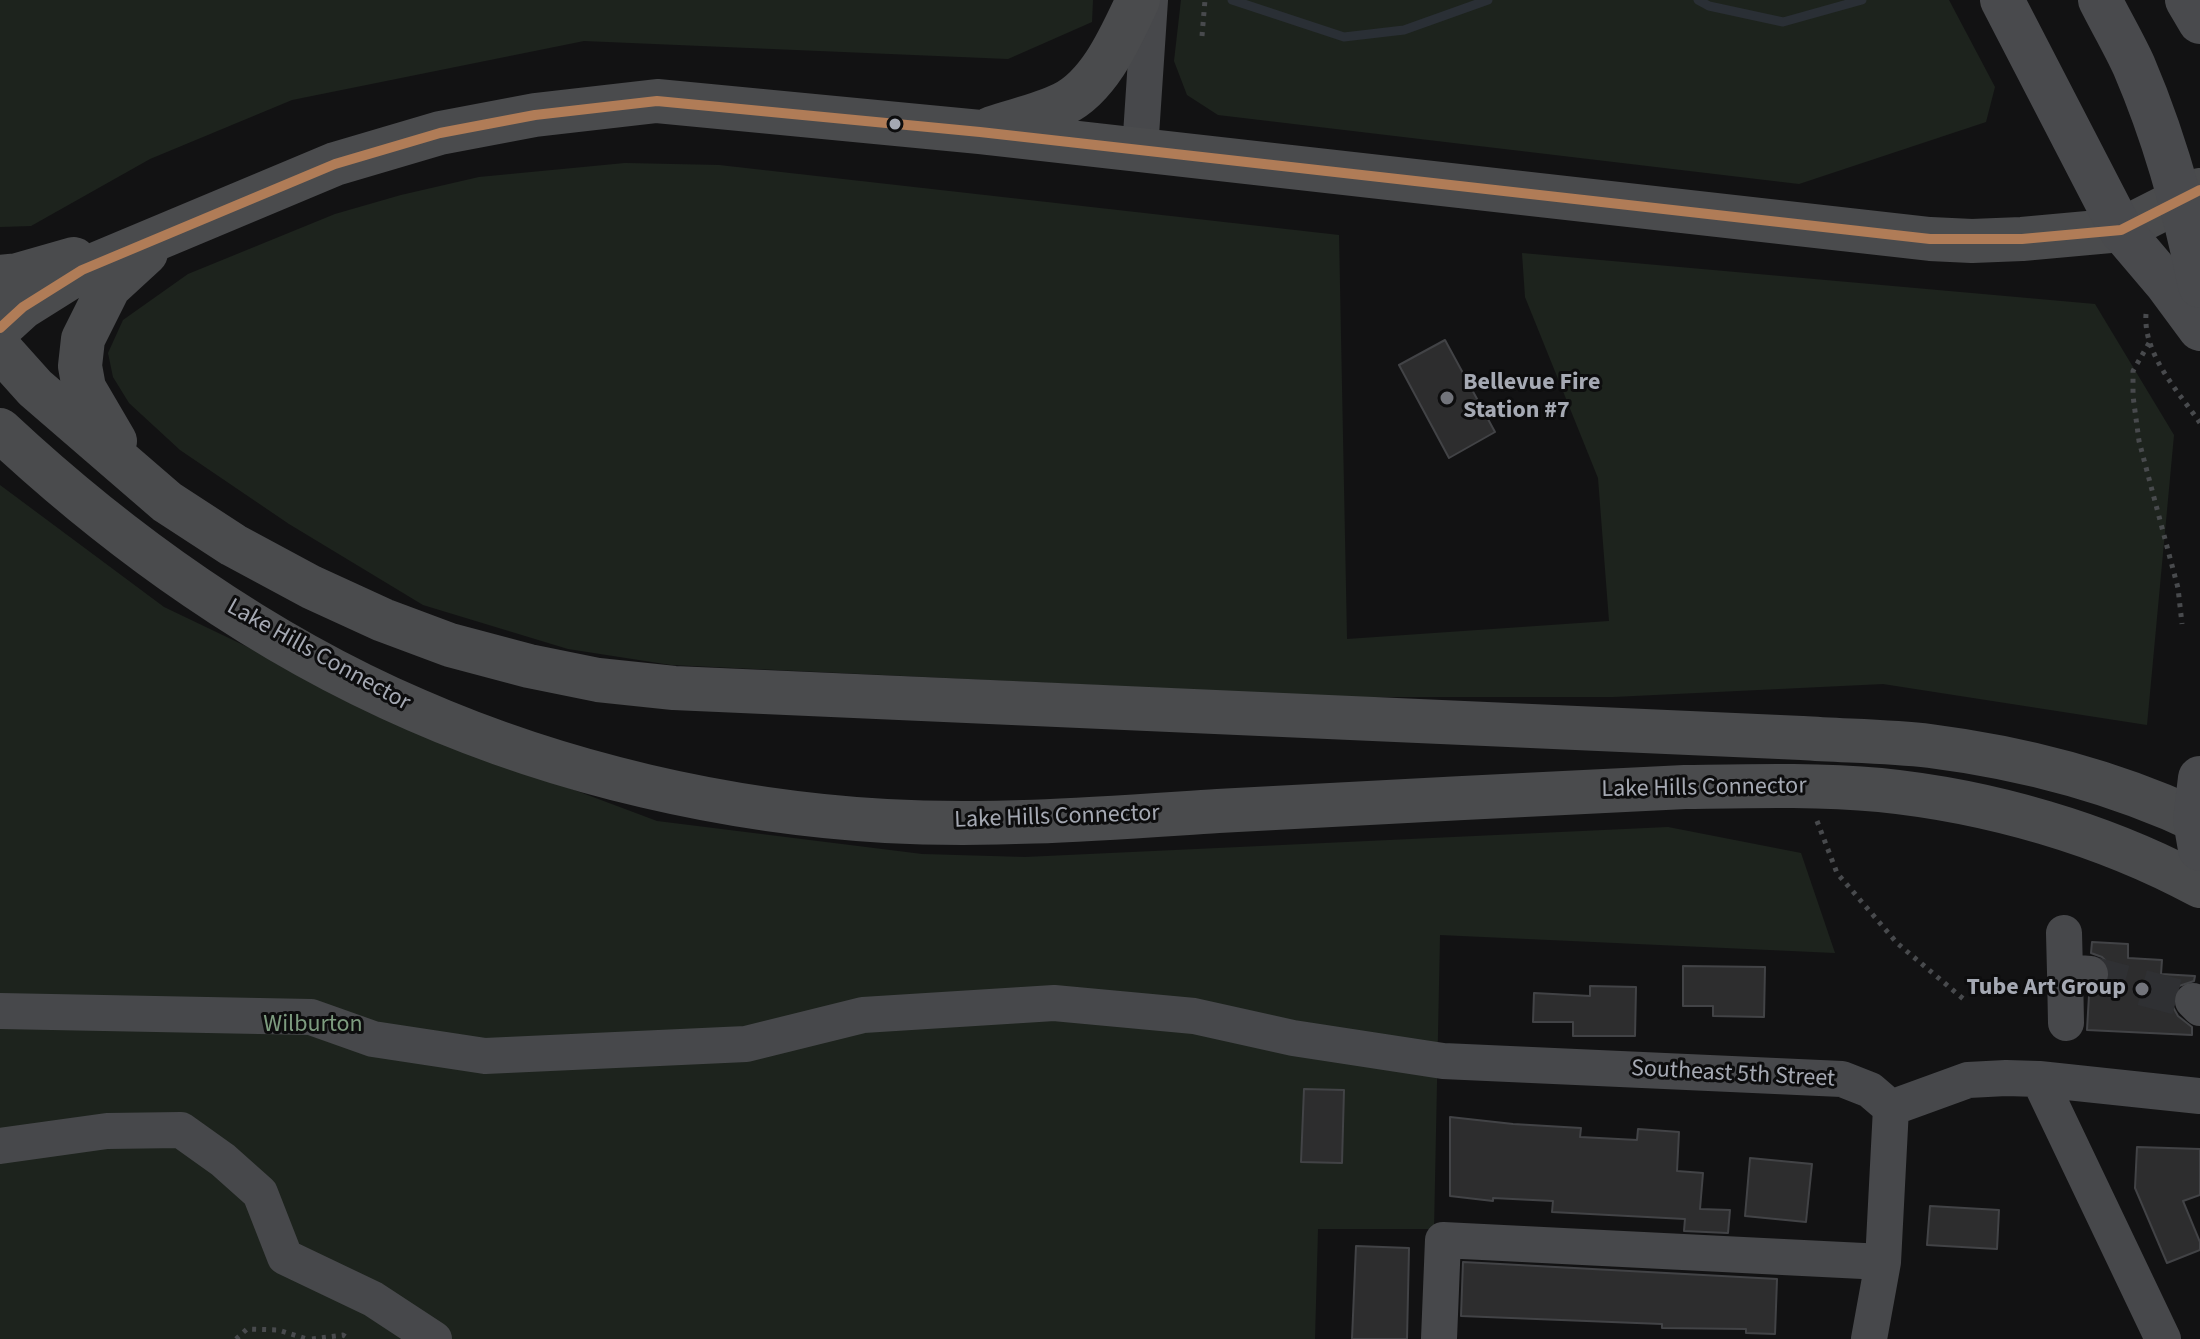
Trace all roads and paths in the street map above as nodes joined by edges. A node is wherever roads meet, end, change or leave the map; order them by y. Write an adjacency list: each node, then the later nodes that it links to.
1 (1138, 0): 9 (main road)
2 (1150, 0): 10 (street)
3 (1205, 0): 8 (path)
4 (2002, 0): 12 (highway)
5 (2100, 0): 15 (highway, bridge)
6 (2187, 0): 7 (highway)
7 (2200, 22)
8 (1202, 36)
9 (980, 132): 10 (main road); 13 (main road)
10 (1140, 150): 12 (main road)
11 (2200, 190): 12 (main road)
12 (2121, 230): 18 (highway)
13 (165, 236): 14 (main road); 17 (main road); 23 (main road)
14 (0, 277)
15 (2200, 286)
16 (2146, 305): 19 (path)
17 (0, 328)
18 (2200, 329)
19 (2149, 343): 21 (path); 24 (path)
20 (0, 349): 23 (main road, Lake Hills Connector)
21 (2200, 423)
22 (0, 430): 27 (main road, Lake Hills Connector)
23 (135, 474): 25 (main road, Lake Hills Connector)
24 (2182, 624)
25 (2199, 810)
26 (1815, 815): 29 (path)
27 (2200, 886)
28 (2064, 933): 31 (street)
29 (1967, 1002)
30 (0, 1011): 34 (street, Southeast 5th Street)
31 (2066, 1023)
32 (2039, 1079): 33 (street); 34 (street); 43 (street)
33 (2200, 1096)
34 (1891, 1108): 36 (street)
35 (0, 1146): 40 (street)
36 (1883, 1262): 41 (street); 42 (street)
37 (236, 1339): 38 (path)
38 (309, 1339): 39 (path)
39 (349, 1339)
40 (434, 1339)
41 (1439, 1339)
42 (1869, 1339)
43 (2163, 1339)

